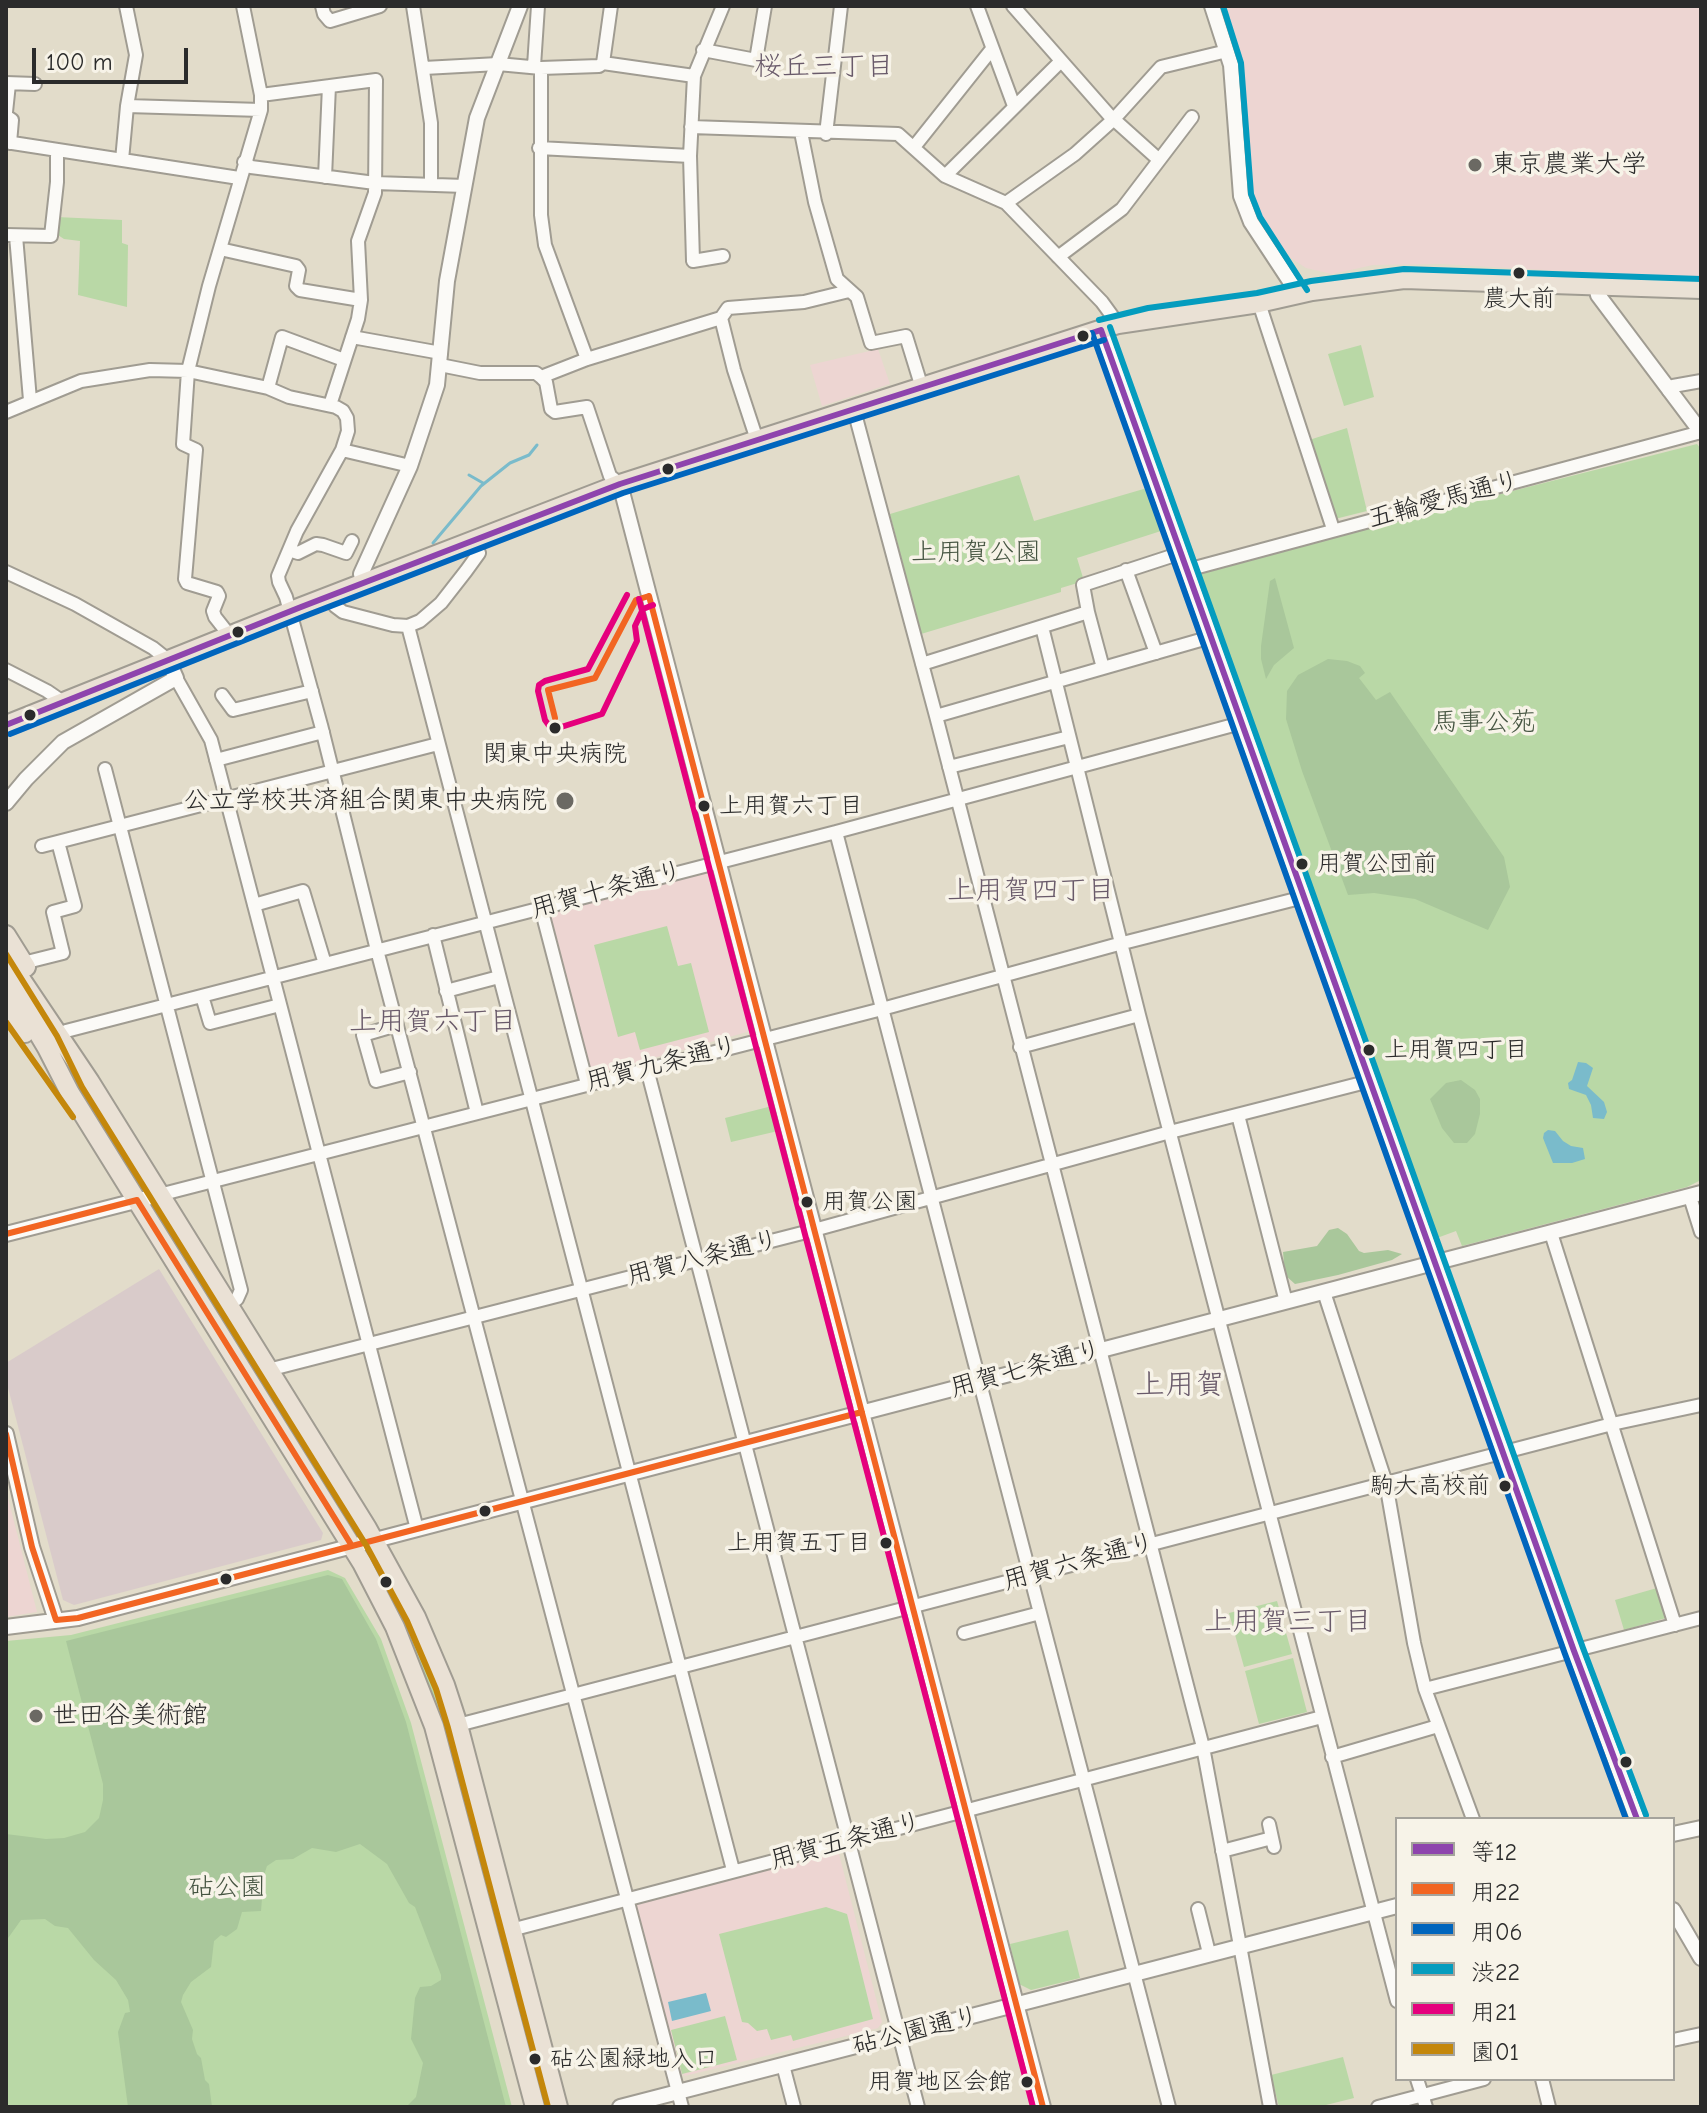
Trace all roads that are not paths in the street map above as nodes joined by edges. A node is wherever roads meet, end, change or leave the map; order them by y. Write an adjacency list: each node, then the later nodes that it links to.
1 (142, 6): 15 (street)
2 (243, 6): 28 (street)
3 (322, 6): 4 (street)
4 (380, 6)
5 (413, 6): 23 (street)
6 (520, 6): 21 (street)
7 (538, 6): 22 (street)
8 (611, 6): 20 (street)
9 (723, 6): 17 (street)
10 (765, 6): 17 (street)
11 (841, 6): 37 (street)
12 (977, 6): 16 (street)
13 (1013, 6): 19 (street)
14 (1212, 6): 18 (street)
15 (126, 7): 29 (street)
16 (992, 49): 30 (street); 39 (street)
17 (703, 50): 24 (street)
18 (1227, 51): 34 (street); 60 (street)
19 (1061, 61): 30 (street); 34 (street)
20 (603, 63): 22 (street); 24 (street)
21 (498, 64): 22 (street); 23 (street); 51 (street)
22 (537, 67): 40 (street)
23 (424, 68): 50 (street)
24 (694, 76): 35 (street)
25 (8, 83): 26 (street); 32 (street)
26 (35, 84)
27 (329, 86): 28 (street); 47 (street); 49 (street)
28 (261, 95): 31 (street)
29 (127, 106): 31 (street); 44 (street)
30 (1014, 106): 46 (street)
31 (261, 110): 45 (street)
32 (6, 114): 38 (street)
33 (1192, 117): 43 (street)
34 (1114, 119): 43 (street); 52 (street)
35 (691, 127): 36 (street); 42 (street)
36 (801, 132): 37 (street); 59 (street)
37 (826, 134): 39 (street)
38 (8, 142): 41 (street)
39 (914, 147): 46 (street)
40 (539, 148): 42 (street); 67 (street)
41 (57, 151): 44 (street); 53 (street)
42 (690, 156): 55 (street)
43 (1158, 159): 56 (street)
44 (122, 160): 48 (street)
45 (244, 162): 47 (street); 48 (street)
46 (945, 176): 52 (street)
47 (325, 177): 49 (street)
48 (239, 178): 54 (street)
49 (375, 183): 50 (street); 61 (street)
50 (431, 183): 51 (street)
51 (465, 186): 66 (street)
52 (1006, 203): 56 (street)
53 (11, 235): 75 (street)
54 (220, 249): 61 (street); 69 (street)
55 (723, 256)
56 (1058, 257): 64 (street)
57 (1596, 286): 58 (main road); 60 (main road); 74 (street)
58 (1701, 289)
59 (849, 291): 63 (street); 73 (street)
60 (1299, 295): 62 (main road)
61 (361, 300): 65 (street)
62 (1259, 303): 64 (main road); 84 (street)
63 (721, 318): 67 (street); 80 (street)
64 (1110, 327): 73 (main road); 88 (street)
65 (352, 337): 66 (street); 68 (street)
66 (440, 359): 70 (street); 82 (street)
67 (587, 359): 70 (street)
68 (344, 360): 72 (street); 76 (street)
69 (188, 371): 72 (street); 75 (street); 98 (street)
70 (541, 377): 83 (street)
71 (1701, 381): 74 (street)
72 (268, 388): 76 (street)
73 (922, 388): 77 (main road)
74 (1669, 391): 79 (street)
75 (30, 400): 78 (street)
76 (330, 405): 81 (street)
77 (854, 410): 80 (main road); 102 (street)
78 (6, 412)
79 (1701, 432): 84 (street, 五輪愛馬通り)
80 (757, 440): 83 (main road)
81 (342, 450): 82 (street); 87 (street)
82 (410, 466): 92 (street)
83 (620, 484): 86 (main road); 128 (street)
84 (1333, 529): 90 (street, 五輪愛馬通り)
85 (352, 541): 87 (street)
86 (474, 541): 92 (main road); 96 (street)
87 (289, 550): 94 (street)
88 (1181, 553): 89 (street); 90 (street)
89 (1126, 570): 95 (street); 100 (street)
90 (1187, 570): 99 (street)
91 (6, 572): 101 (street)
92 (364, 584): 93 (main road)
93 (330, 596): 94 (main road); 96 (street)
94 (290, 612): 98 (main road); 107 (street)
95 (1088, 612): 97 (street); 103 (street)
96 (408, 626): 115 (street)
97 (1042, 627): 102 (street); 106 (street)
98 (230, 636): 101 (main road)
99 (1211, 637): 100 (street); 111 (street)
100 (1156, 653): 103 (street)
101 (168, 660): 105 (street); 109 (main road)
102 (922, 664): 110 (street)
103 (1103, 668): 106 (street)
104 (6, 670): 109 (street)
105 (176, 678): 116 (street); 123 (street)
106 (1056, 682): 110 (street); 114 (street)
107 (312, 691): 108 (street); 113 (street)
108 (222, 695)
109 (63, 702): 112 (main road)
110 (936, 716): 117 (street)
111 (1241, 723): 118 (street, 用賀十条通り); 129 (street)
112 (6, 725)
113 (323, 732): 116 (street); 120 (street)
114 (1069, 737): 117 (street); 118 (street)
115 (438, 744): 120 (street); 132 (street)
116 (216, 760): 122 (street)
117 (949, 767): 121 (street)
118 (1076, 768): 121 (street, 用賀十条通り); 135 (street)
119 (105, 769): 124 (street)
120 (333, 771): 122 (street); 136 (street)
121 (956, 797): 125 (street, 用賀十条通り); 139 (street)
122 (225, 799): 124 (street); 130 (street)
123 (6, 803)
124 (120, 826): 126 (street); 146 (street)
125 (836, 832): 128 (street, 用賀十条通り); 148 (street)
126 (58, 842): 127 (street); 137 (street)
127 (42, 846)
128 (718, 861): 131 (street, 用賀十条通り); 152 (street)
129 (1304, 897): 135 (street, 用賀九条通り); 156 (street)
130 (254, 905): 138 (street); 140 (street)
131 (541, 908): 132 (street, 用賀十条通り); 158 (street)
132 (485, 922): 134 (street, 用賀十条通り); 141 (street)
133 (6, 935): 137 (main road)
134 (433, 935): 136 (street, 用賀十条通り); 143 (street)
135 (1121, 944): 139 (street, 用賀九条通り); 149 (street)
136 (377, 950): 138 (street, 用賀十条通り); 150 (street)
137 (15, 960): 151 (main road); 157 (main road)
138 (325, 964): 140 (street, 用賀十条通り)
139 (1002, 975): 148 (street, 用賀九条通り); 153 (street)
140 (273, 977): 144 (street, 用賀十条通り); 147 (street)
141 (499, 977): 143 (street); 160 (street)
142 (6, 979): 159 (main road)
143 (446, 991): 161 (street)
144 (202, 996): 146 (street, 用賀十条通り); 147 (street)
145 (6, 1005): 159 (main road)
146 (167, 1005): 151 (street, 用賀十条通り); 167 (street)
147 (280, 1005): 165 (street)
148 (882, 1009): 152 (street, 用賀九条通り); 170 (street)
149 (1139, 1015): 153 (street); 164 (street)
150 (397, 1025): 155 (street); 155 (street)
151 (66, 1031): 157 (main road)
152 (764, 1038): 154 (street, 用賀九条通り); 172 (street)
153 (1020, 1047): 166 (street)
154 (647, 1069): 158 (street, 用賀九条通り); 176 (street)
155 (410, 1072): 163 (street)
156 (1370, 1081): 162 (street, 用賀八条通り); 177 (street)
157 (90, 1082): 168 (main road)
158 (587, 1084): 160 (street, 用賀九条通り)
159 (70, 1093): 171 (main road)
160 (531, 1098): 161 (street, 用賀九条通り); 178 (street)
161 (477, 1113): 163 (street, 用賀九条通り)
162 (1238, 1115): 164 (street, 用賀八条通り); 180 (street)
163 (424, 1126): 165 (street, 用賀九条通り); 182 (street)
164 (1170, 1132): 166 (street, 用賀八条通り); 183 (street)
165 (318, 1155): 167 (street, 用賀九条通り); 184 (street)
166 (1051, 1165): 170 (street, 用賀八条通り); 185 (street)
167 (212, 1182): 168 (street, 用賀九条通り); 181 (street)
168 (159, 1195): 171 (street); 181 (main road)
169 (1695, 1195): 173 (street); 174 (street, 用賀七条通り)
170 (931, 1196): 172 (street, 用賀八条通り); 187 (street)
171 (137, 1200): 175 (street); 201 (main road)
172 (814, 1230): 176 (street, 用賀八条通り); 189 (street)
173 (1701, 1232)
174 (1551, 1233): 177 (street, 用賀七条通り); 190 (street)
175 (6, 1234)
176 (697, 1260): 178 (street, 用賀八条通り); 192 (street)
177 (1436, 1263): 179 (street, 用賀七条通り); 193 (street)
178 (581, 1288): 182 (street, 用賀八条通り); 194 (street)
179 (1324, 1292): 180 (street, 用賀七条通り); 195 (street)
180 (1286, 1302): 183 (street, 用賀七条通り)
181 (227, 1305): 186 (main road)
182 (474, 1316): 184 (street, 用賀八条通り); 196 (street)
183 (1219, 1319): 185 (street, 用賀七条通り); 197 (street)
184 (368, 1343): 186 (street, 用賀八条通り); 198 (street)
185 (1099, 1350): 187 (street, 用賀七条通り); 200 (street)
186 (268, 1370): 199 (main road)
187 (980, 1381): 189 (street, 用賀七条通り); 202 (street)
188 (1701, 1405): 190 (street, 用賀六条通り)
189 (862, 1412): 192 (street, 用賀七条通り); 203 (street)
190 (1612, 1424): 193 (street, 用賀六条通り); 207 (street)
191 (6, 1434): 206 (street)
192 (745, 1443): 194 (street, 用賀七条通り); 210 (street)
193 (1504, 1453): 195 (street, 用賀六条通り); 211 (street)
194 (628, 1474): 196 (street, 用賀七条通り); 212 (street)
195 (1386, 1483): 197 (street, 用賀六条通り); 213 (street)
196 (522, 1502): 198 (street, 用賀七条通り); 214 (street)
197 (1270, 1513): 200 (street, 用賀六条通り); 215 (street)
198 (417, 1529): 199 (street, 用賀七条通り)
199 (375, 1540): 201 (street, 用賀七条通り); 216 (main road)
200 (1150, 1543): 202 (street, 用賀六条通り); 218 (street)
201 (352, 1546): 206 (street, 用賀七条通り); 251 (main road)
202 (1030, 1575): 203 (street, 用賀六条通り); 204 (street)
203 (912, 1606): 210 (street, 用賀六条通り); 221 (street)
204 (1040, 1613): 209 (street); 220 (street)
205 (1701, 1618): 207 (street)
206 (56, 1620): 208 (street, 用賀七条通り)
207 (1675, 1625): 211 (street)
208 (6, 1627)
209 (964, 1633)
210 (796, 1638): 212 (street, 用賀六条通り); 227 (street)
211 (1574, 1651): 213 (street); 223 (street)
212 (679, 1666): 214 (street, 用賀六条通り); 229 (street)
213 (1425, 1689): 217 (street)
214 (573, 1694): 216 (street, 用賀六条通り); 230 (street)
215 (1322, 1717): 218 (street, 用賀五条通り); 219 (street)
216 (458, 1725): 235 (main road)
217 (1438, 1726): 219 (street); 222 (street)
218 (1203, 1747): 220 (street, 用賀五条通り); 228 (street)
219 (1332, 1757): 233 (street)
220 (1083, 1779): 221 (street, 用賀五条通り); 239 (street)
221 (966, 1810): 227 (street, 用賀五条通り); 241 (street)
222 (1472, 1817)
223 (1636, 1817)
224 (1269, 1824): 228 (street)
225 (1701, 1828): 226 (street)
226 (1675, 1834)
227 (849, 1840): 229 (street, 用賀五条通り); 243 (street)
228 (1222, 1851): 236 (street)
229 (733, 1870): 230 (street, 用賀五条通り)
230 (627, 1898): 235 (street, 用賀五条通り); 249 (street)
231 (1395, 1907): 233 (street, 砧公園通り)
232 (1198, 1909): 237 (street)
233 (1374, 1912): 236 (street, 砧公園通り); 240 (street)
234 (1675, 1913): 238 (street)
235 (511, 1930): 252 (main road)
236 (1240, 1945): 237 (street, 砧公園通り); 259 (street)
237 (1209, 1953): 239 (street, 砧公園通り)
238 (1701, 1958)
239 (1134, 1973): 241 (street, 砧公園通り); 258 (street)
240 (1395, 1986)
241 (1017, 2005): 243 (street, 砧公園通り); 257 (street)
242 (1701, 2034): 244 (street)
243 (900, 2035): 245 (street, 砧公園通り); 256 (street)
244 (1675, 2040)
245 (783, 2065): 249 (street, 砧公園通り); 255 (street)
246 (1418, 2081): 250 (street)
247 (1479, 2081): 250 (street)
248 (1542, 2081): 261 (street)
249 (677, 2091): 253 (street, 砧公園通り); 254 (street)
250 (1424, 2101): 260 (street)
251 (535, 2107)
252 (558, 2107)
253 (620, 2107)
254 (682, 2107)
255 (794, 2107)
256 (918, 2107)
257 (1043, 2107)
258 (1169, 2107)
259 (1270, 2107)
260 (1378, 2107)
261 (1549, 2107)

